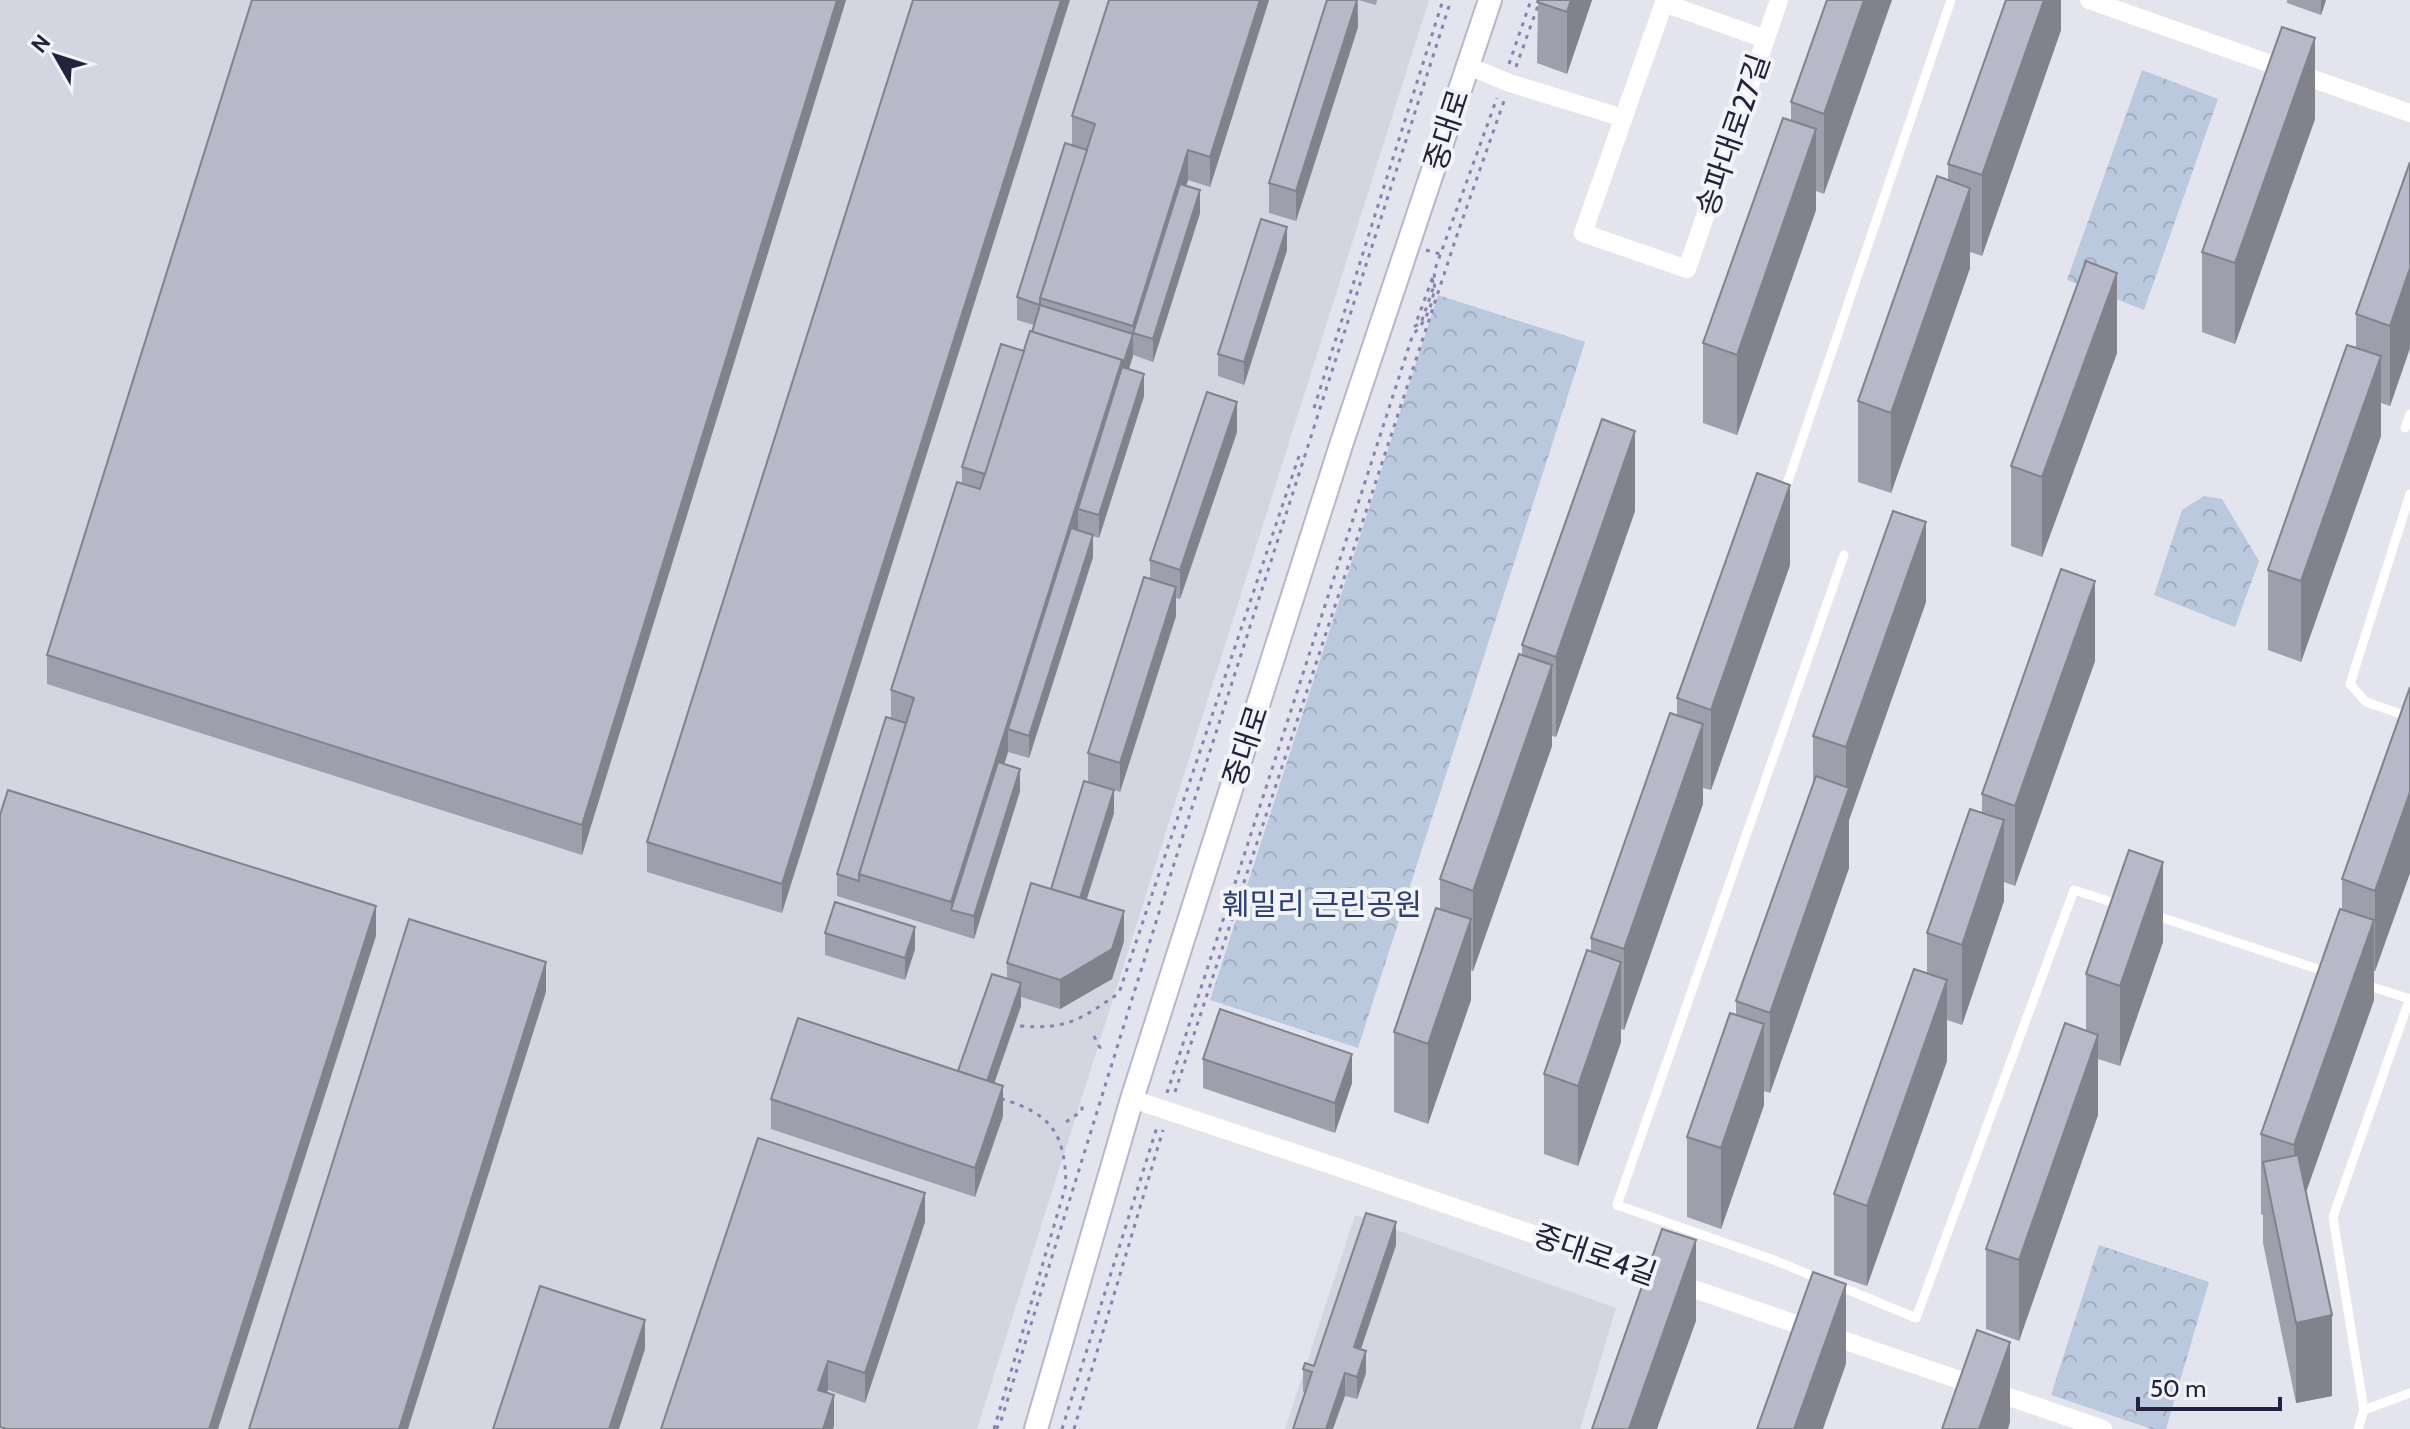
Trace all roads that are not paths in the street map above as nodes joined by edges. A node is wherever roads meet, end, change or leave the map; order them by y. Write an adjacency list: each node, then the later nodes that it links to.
1 (1490, 0): 7 (main road, 중대로)
2 (1779, 0): 6 (street, 송파대로27길)
3 (1951, 0): 13 (lane)
4 (2089, 0): 8 (street)
5 (1664, 1): 6 (street); 9 (street)
6 (1765, 39): 9 (street, 송파대로27길)
7 (1468, 66): 9 (street, 중대로); 21 (main road, 중대로)
8 (2410, 113)
9 (1623, 118)
10 (2410, 414): 11 (lane)
11 (2405, 428)
12 (2410, 494): 15 (lane)
13 (1781, 503)
14 (1844, 555): 16 (lane)
15 (2410, 717)
16 (2133, 909)
17 (2147, 913): 18 (lane)
18 (2337, 975)
19 (2352, 980): 20 (lane)
20 (2410, 999): 23 (lane)
21 (1132, 1099): 24 (main road, 중대로); 25 (street, 중대로4길)
22 (2410, 1393): 23 (lane)
23 (2364, 1410): 26 (lane)
24 (1036, 1429)
25 (2103, 1429)
26 (2358, 1429)

